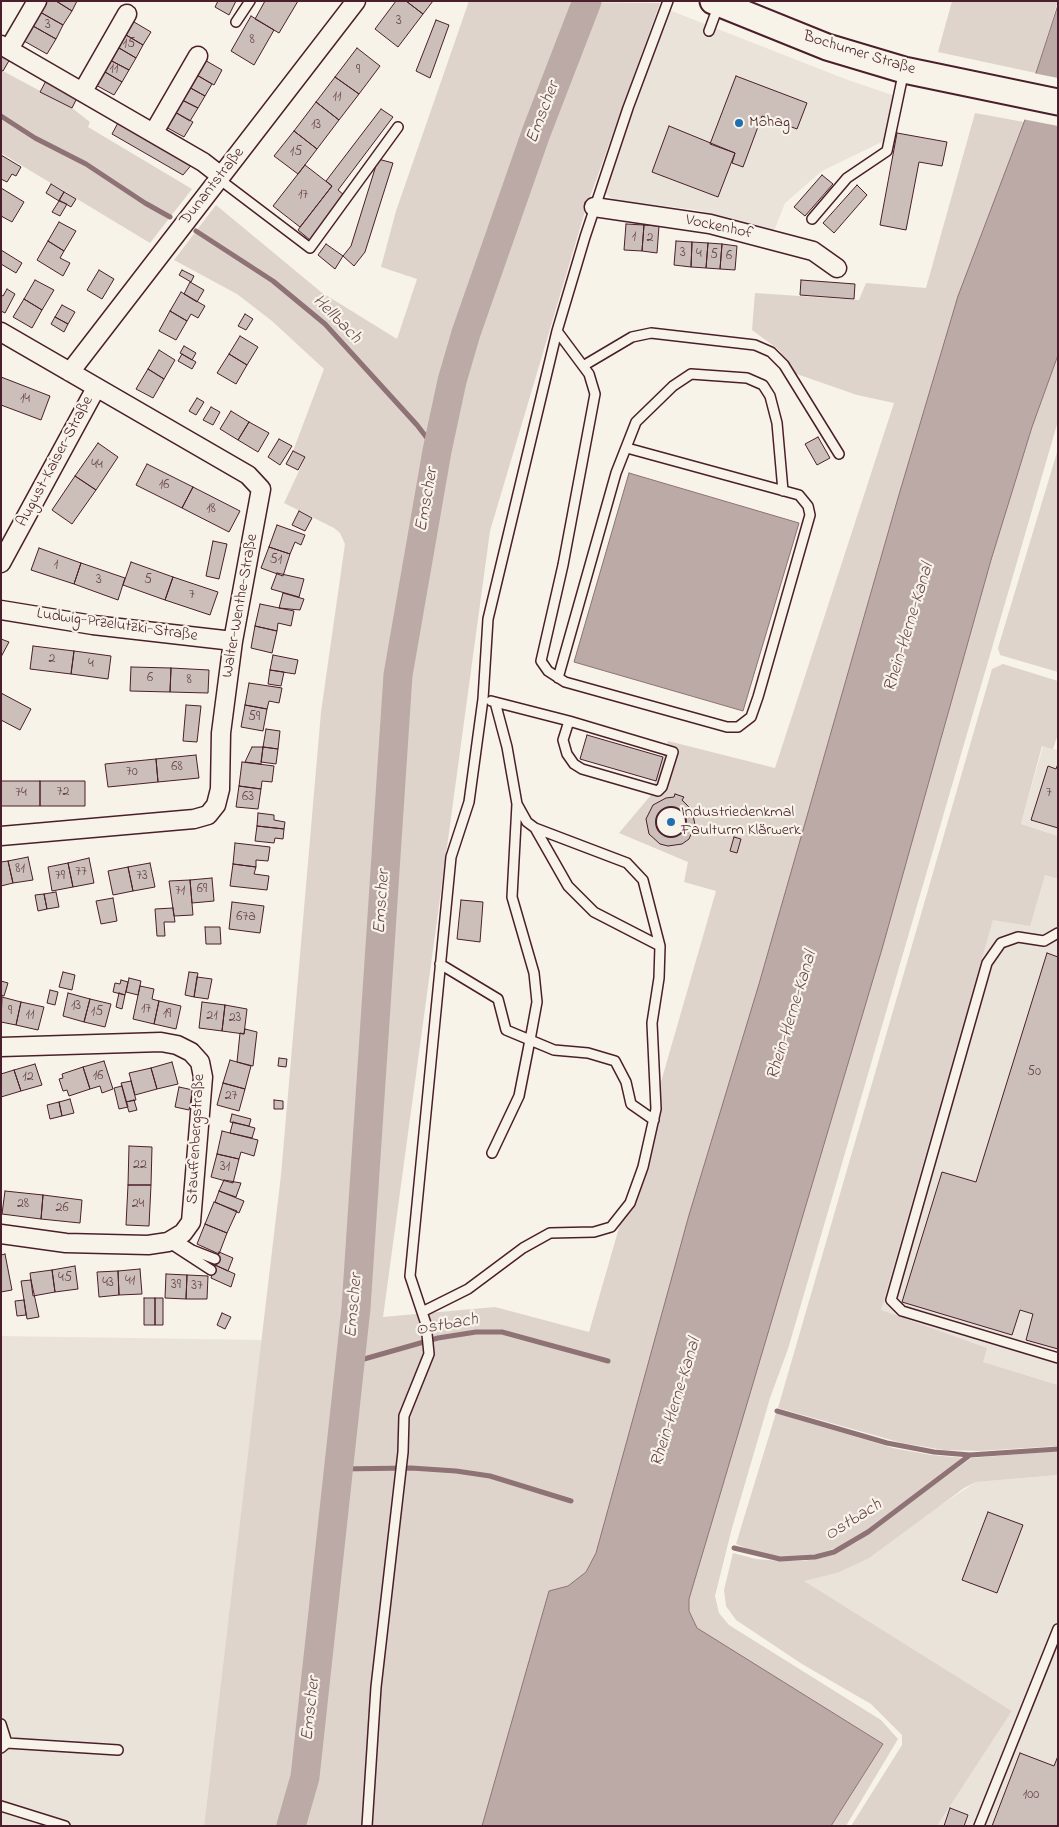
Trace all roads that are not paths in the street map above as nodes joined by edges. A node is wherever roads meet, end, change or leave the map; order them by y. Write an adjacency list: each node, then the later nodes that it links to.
1 (37, 1): 9 (street)
2 (250, 1): 7 (lane)
3 (356, 1): 16 (street, Dunantstraße)
4 (668, 1): 17 (lane)
5 (716, 2): 8 (lane); 11 (main road, Bochumer Straße)
6 (128, 14): 12 (street)
7 (236, 22)
8 (709, 31)
9 (5, 47): 12 (street)
10 (198, 56): 15 (street)
11 (904, 70): 13 (main road, Bochumer Straße); 18 (lane)
12 (83, 91): 15 (street)
13 (1058, 102)
14 (398, 127): 16 (lane)
15 (154, 132): 16 (street)
16 (220, 177): 23 (street, Dunantstraße)
17 (594, 207): 19 (street, Vockenhof); 20 (lane)
18 (812, 219)
19 (837, 268)
20 (557, 331): 22 (lane); 32 (lane)
21 (1, 332): 23 (street, Walter-Wenthe-Straße)
22 (583, 366): 26 (lane); 31 (lane)
23 (70, 372): 24 (street, Walter-Wenthe-Straße)
24 (96, 388): 28 (street, August-Kaiser-Straße); 30 (street, Walter-Wenthe-Straße)
25 (627, 448): 27 (lane); 27 (lane); 31 (lane)
26 (839, 454)
27 (783, 490): 31 (lane)
28 (1, 563)
29 (1, 610): 30 (street, Ludwig-Przelutzki-Straße)
30 (233, 641): 37 (street, Walter-Wenthe-Straße)
31 (558, 678)
32 (484, 699): 33 (lane); 40 (lane)
33 (495, 702): 34 (lane); 35 (lane)
34 (568, 721): 34 (lane)
35 (518, 804): 36 (lane); 41 (lane)
36 (535, 828): 39 (lane); 39 (lane)
37 (1, 836)
38 (1058, 933): 50 (lane)
39 (660, 946): 43 (lane)
40 (440, 964): 41 (lane); 49 (lane)
41 (530, 1040): 43 (lane); 44 (lane)
42 (1, 1047): 46 (street, Stauffenbergstraße)
43 (654, 1120): 49 (lane)
44 (492, 1154)
45 (1, 1234): 46 (street)
46 (172, 1240): 47 (lane); 48 (lane)
47 (215, 1259)
48 (211, 1270)
49 (422, 1312): 57 (lane)
50 (1058, 1358)
51 (1058, 1629): 58 (lane)
52 (1, 1724): 53 (lane)
53 (4, 1745): 54 (lane)
54 (118, 1750)
55 (1, 1806): 56 (lane)
56 (65, 1826)
57 (367, 1826)
58 (979, 1826)

